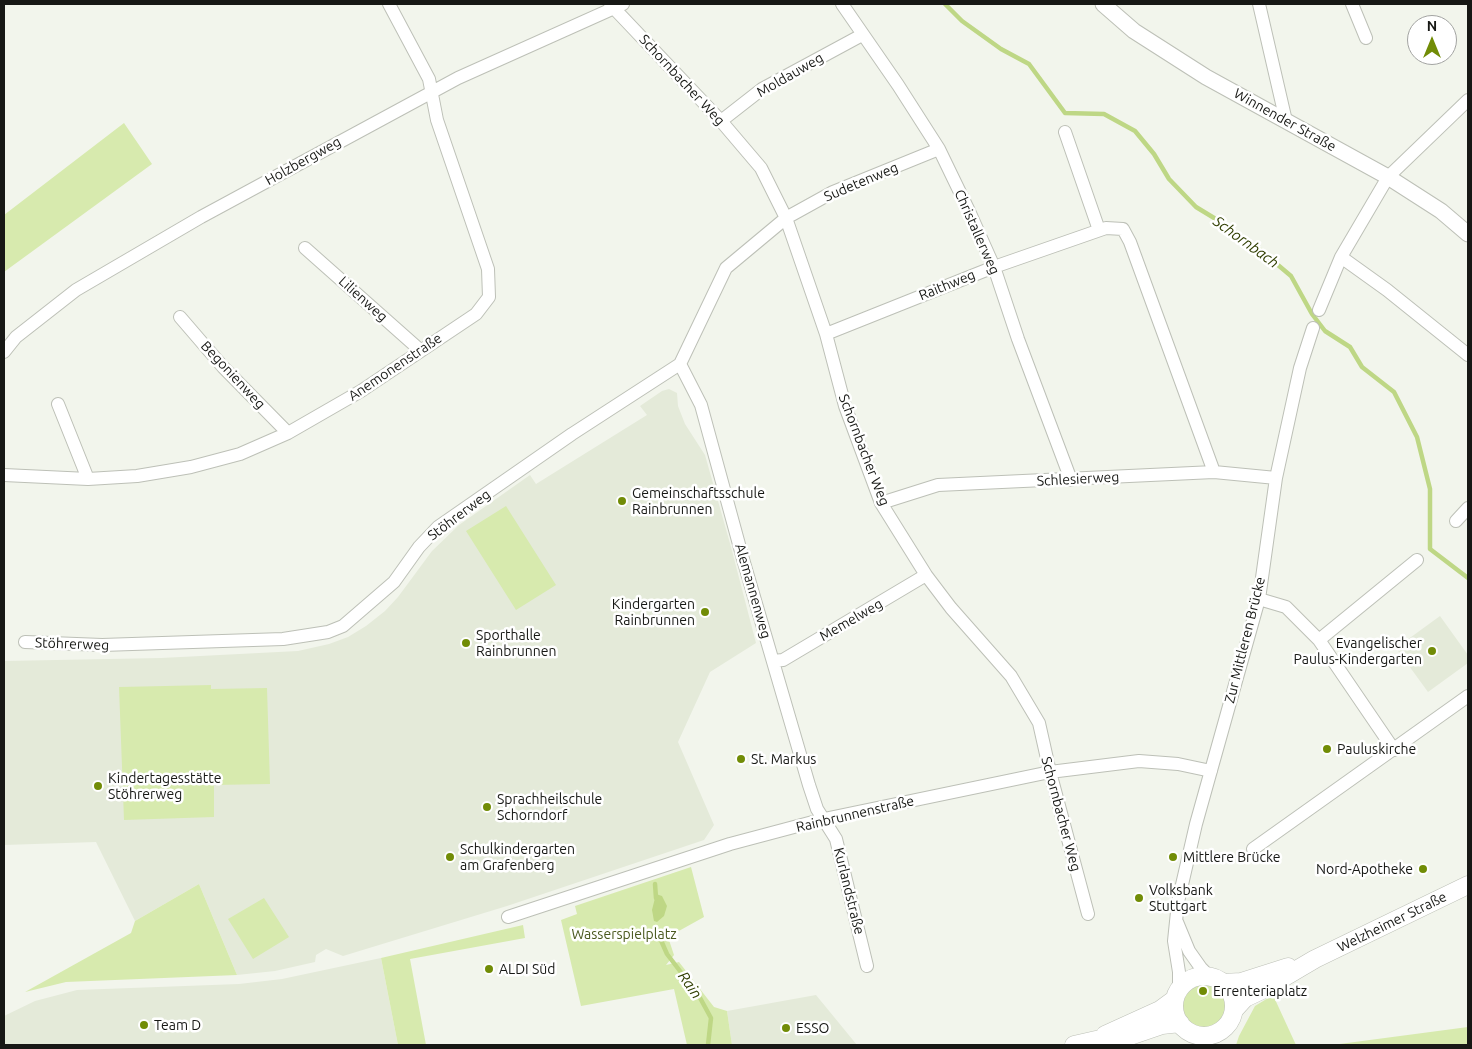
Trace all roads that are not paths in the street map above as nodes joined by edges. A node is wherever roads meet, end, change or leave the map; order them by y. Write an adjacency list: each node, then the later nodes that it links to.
1 (389, 4): 9 (street, Anemonenstraße)
2 (842, 4): 7 (street, Christallerweg)
3 (1102, 4): 12 (street, Winnender Straße)
4 (1259, 4): 12 (street)
5 (1352, 4): 8 (street)
6 (615, 5): 9 (street, Holzbergweg); 11 (street, Schornbacher Weg)
7 (862, 35): 11 (street, Moldauweg); 14 (street, Christallerweg)
8 (1366, 38)
9 (432, 91): 26 (street, Anemonenstraße); 27 (street, Holzbergweg)
10 (1468, 100): 15 (street)
11 (721, 121): 16 (street, Schornbacher Weg)
12 (1286, 121): 15 (street, Winnender Straße)
13 (1065, 132): 17 (street)
14 (939, 149): 16 (street, Sudetenweg); 21 (street, Christallerweg)
15 (1388, 177): 18 (street, Winnender Straße); 20 (street)
16 (786, 218): 25 (street, Schornbacher Weg); 29 (street)
17 (1099, 230): 21 (street, Raithweg); 32 (street, Raithweg)
18 (1468, 234)
19 (305, 248): 26 (street, Lilienweg)
20 (1341, 257): 22 (street); 28 (street)
21 (994, 267): 25 (street, Raithweg); 36 (street, Christallerweg)
22 (1319, 310)
23 (180, 317): 31 (street, Begonienweg)
24 (1312, 328): 34 (street, Zur Mittleren Brücke)
25 (826, 334): 37 (street, Schornbacher Weg)
26 (420, 350): 31 (street, Anemonenstraße)
27 (4, 352)
28 (1468, 355)
29 (680, 364): 44 (street, Stöhrerweg); 45 (street, Alemannenweg)
30 (58, 404): 35 (street)
31 (288, 433): 35 (street, Anemonenstraße)
32 (1214, 472): 34 (street, Schlesierweg); 36 (street, Schlesierweg)
33 (4, 475): 35 (street, Anemonenstraße)
34 (1276, 478): 42 (street, Zur Mittleren Brücke)
35 (88, 479)
36 (1071, 480): 37 (street, Schlesierweg)
37 (882, 503): 41 (street, Schornbacher Weg)
38 (1468, 508): 39 (street)
39 (1456, 521)
40 (1417, 560): 43 (street)
41 (926, 575): 45 (street, Memelweg); 49 (street, Schornbacher Weg)
42 (1259, 599): 43 (street); 48 (street, Zur Mittleren Brücke)
43 (1319, 640): 47 (street)
44 (25, 642)
45 (773, 661): 50 (street, Alemannenweg)
46 (1468, 696): 47 (street)
47 (1394, 750): 51 (street)
48 (1210, 771): 49 (street, Rainbrunnenstraße); 55 (street, Zur Mittleren Brücke)
49 (1050, 772): 50 (street, Rainbrunnenstraße); 53 (street, Schornbacher Weg)
50 (824, 819): 54 (street, Rainbrunnenstraße); 57 (street, Kurlandstraße)
51 (1253, 849)
52 (1468, 885): 56 (main road, Welzheimer Straße)
53 (1088, 914)
54 (508, 916)
55 (1177, 922): 58 (street, Zur Mittleren Brücke); 59 (street, Zur Mittleren Brücke)
56 (1315, 958): 58 (main road, Welzheimer Straße); 60 (main road, Welzheimer Straße)
57 (867, 966)
58 (1216, 980): 59 (main road); 60 (main road)
59 (1177, 994): 61 (main road); 63 (main road)
60 (1234, 1010): 62 (main road)
61 (1180, 1023): 63 (main road); 64 (main road)
62 (1223, 1037): 64 (main road)
63 (1096, 1040): 65 (main road)
64 (1197, 1040)
65 (1074, 1045)

